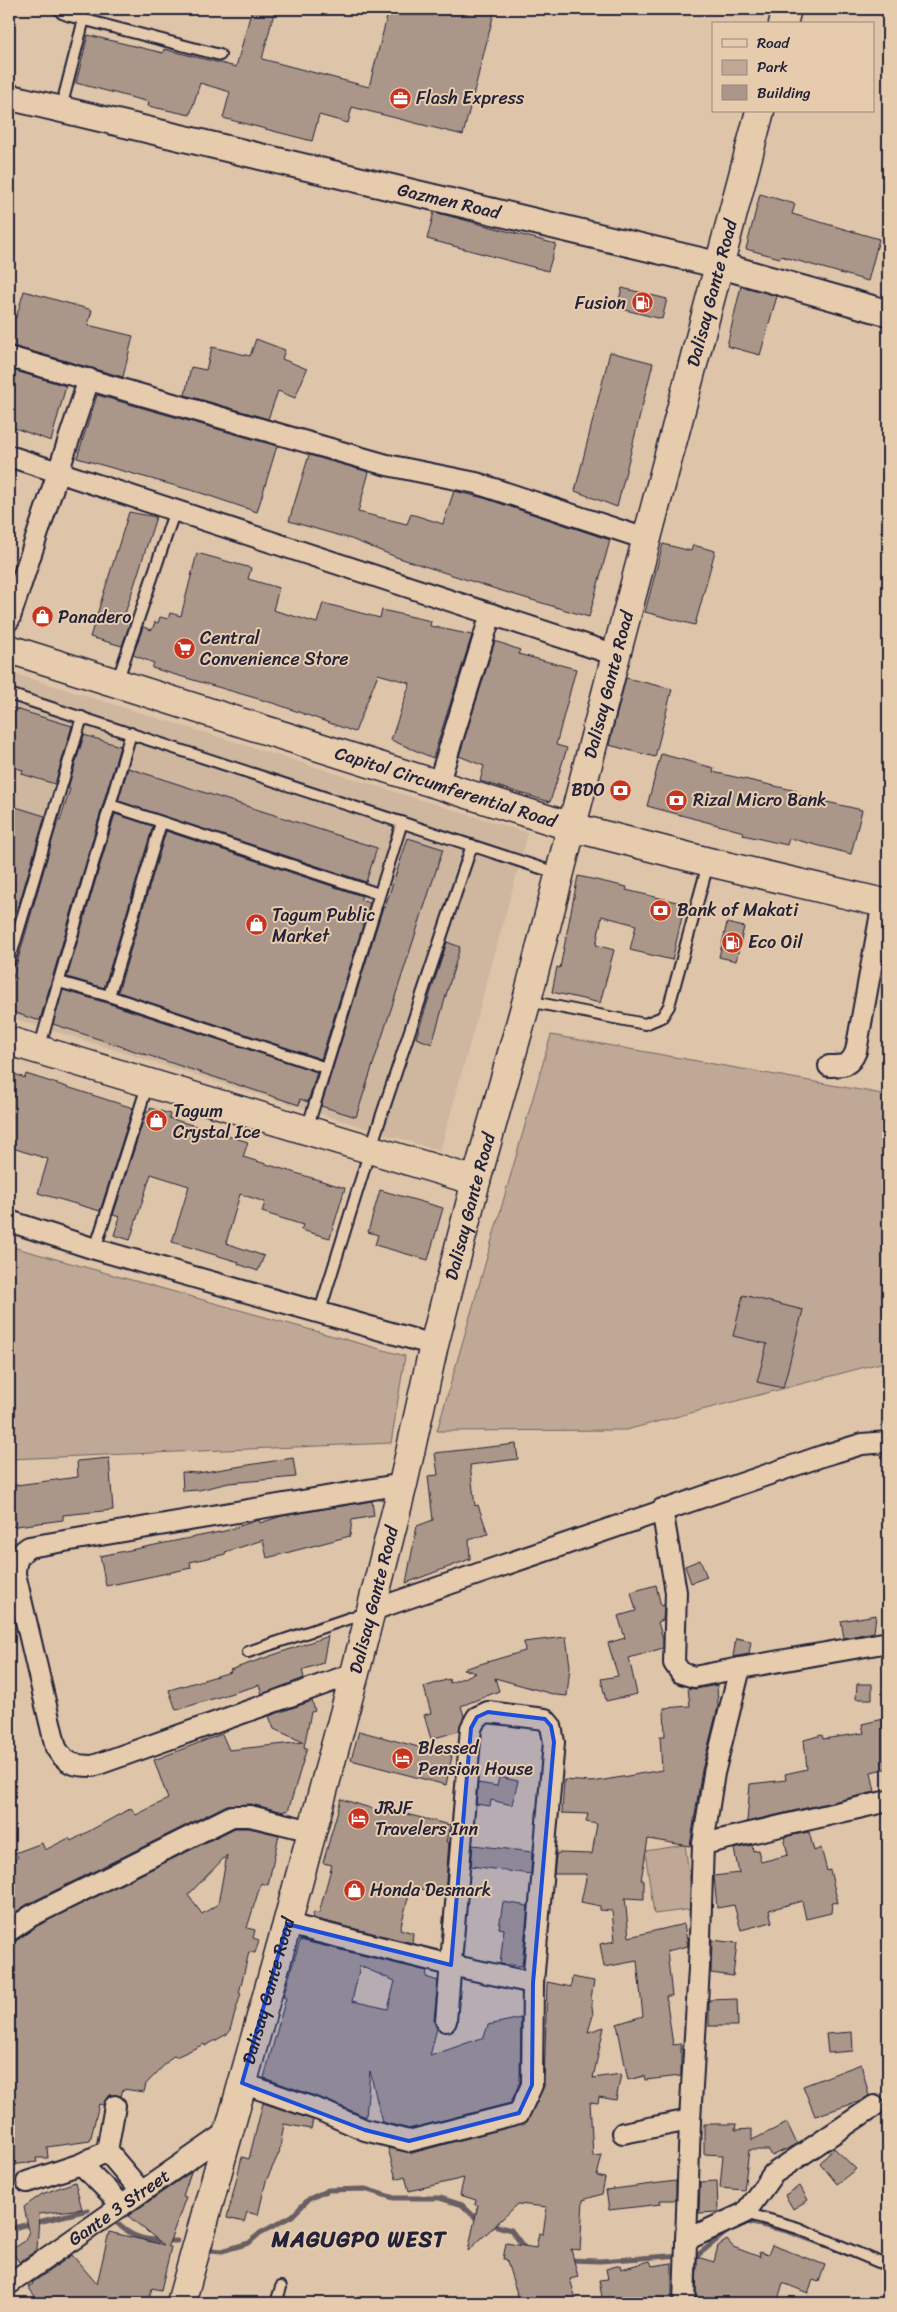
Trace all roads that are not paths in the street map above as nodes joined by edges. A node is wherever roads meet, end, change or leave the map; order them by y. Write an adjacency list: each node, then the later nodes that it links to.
1 (59, 9): 3 (lane)
2 (787, 9): 4 (main road)
3 (84, 19): 5 (lane); 7 (lane)
4 (784, 22)
5 (220, 55)
6 (9, 97): 7 (street, Gazmen Road)
7 (61, 109): 9 (street, Gazmen Road)
8 (760, 112): 9 (main road, Dalisay Gante Road)
9 (719, 265): 10 (street, Gazmen Road); 16 (main road, Dalisay Gante Road)
10 (888, 313)
11 (9, 357): 12 (street)
12 (89, 380): 14 (street); 16 (street)
13 (9, 456): 14 (street)
14 (58, 472): 15 (street); 18 (street)
15 (175, 510): 17 (street); 21 (lane)
16 (646, 539): 20 (main road, Dalisay Gante Road)
17 (491, 614): 20 (street); 25 (street)
18 (9, 620)
19 (9, 649): 21 (main road, Capitol Circumferential Road)
20 (616, 655): 29 (main road, Dalisay Gante Road)
21 (117, 683): 25 (main road, Capitol Circumferential Road)
22 (9, 694): 23 (lane)
23 (82, 717): 24 (lane); 35 (lane)
24 (131, 733): 26 (lane); 27 (lane)
25 (438, 785): 29 (main road, Capitol Circumferential Road)
26 (110, 805): 28 (lane); 36 (lane)
27 (402, 822): 30 (lane); 33 (lane)
28 (161, 823): 33 (lane); 37 (lane)
29 (572, 827): 31 (main road, Capitol Circumferential Road); 32 (main road, Dalisay Gante Road)
30 (472, 845): 32 (lane); 45 (lane)
31 (709, 862): 34 (main road, Capitol Circumferential Road); 38 (lane)
32 (560, 874): 38 (main road, Dalisay Gante Road)
33 (379, 894): 42 (lane)
34 (886, 903): 41 (street)
35 (9, 962)
36 (59, 982): 37 (lane); 40 (lane)
37 (109, 996): 42 (lane)
38 (527, 1000): 46 (main road, Dalisay Gante Road)
39 (9, 1041): 40 (main road)
40 (38, 1050): 43 (main road)
41 (829, 1066)
42 (326, 1068): 44 (lane)
43 (148, 1083): 44 (main road); 48 (lane)
44 (306, 1131): 45 (main road)
45 (370, 1150): 46 (main road); 49 (lane)
46 (476, 1181): 50 (main road, Dalisay Gante Road)
47 (9, 1221): 48 (street)
48 (94, 1249): 49 (street)
49 (319, 1314): 50 (street)
50 (434, 1345): 52 (main road, Dalisay Gante Road)
51 (888, 1442): 53 (street)
52 (403, 1484): 54 (main road, Dalisay Gante Road); 58 (street)
53 (662, 1509): 54 (street); 57 (street)
54 (370, 1611): 56 (lane); 58 (main road, Dalisay Gante Road)
55 (883, 1643): 57 (street)
56 (248, 1652)
57 (740, 1668): 61 (street)
58 (355, 1673): 60 (main road, Dalisay Gante Road)
59 (888, 1802): 61 (street)
60 (312, 1831): 62 (main road, Dalisay Gante Road); 63 (street)
61 (703, 1844): 70 (street)
62 (288, 1924): 64 (street); 67 (main road, Dalisay Gante Road)
63 (9, 1931)
64 (451, 1965): 65 (street); 65 (street); 66 (street)
65 (533, 1982): 67 (street)
66 (446, 2021)
67 (242, 2083): 71 (main road, Dalisay Gante Road)
68 (115, 2106): 73 (street)
69 (874, 2106): 78 (street)
70 (690, 2120): 72 (street); 79 (street)
71 (229, 2130): 76 (street, Gante 3 Street); 83 (main road, Dalisay Gante Road)
72 (623, 2133)
73 (106, 2151): 74 (street); 76 (street)
74 (81, 2164): 75 (street); 77 (street)
75 (27, 2182)
76 (141, 2191): 77 (street, Gante 3 Street)
77 (122, 2205): 81 (street, Gante 3 Street)
78 (745, 2213): 79 (street); 80 (lane)
79 (685, 2242): 85 (street)
80 (888, 2266)
81 (9, 2284)
82 (281, 2287): 84 (lane)
83 (181, 2303)
84 (276, 2303)
85 (684, 2303)

